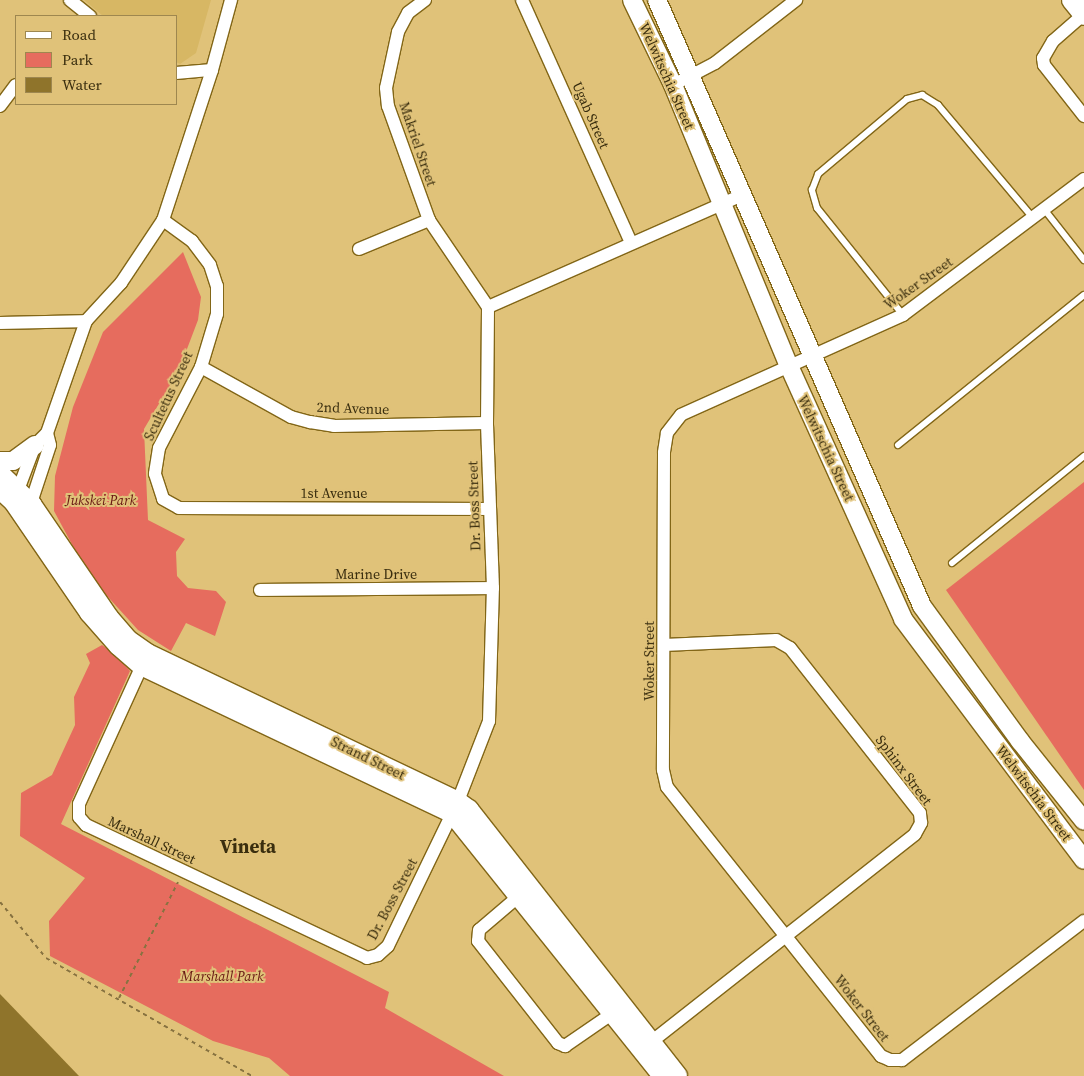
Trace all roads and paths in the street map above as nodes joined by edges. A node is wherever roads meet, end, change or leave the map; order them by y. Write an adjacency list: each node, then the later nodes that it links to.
1 (231, 0): 11 (street)
2 (425, 0): 24 (street, Makriel Street)
3 (522, 0): 25 (street, Ugab Street)
4 (632, 0): 14 (street, Welwitschia Street)
5 (657, 0): 13 (street, Welwitschia Street)
6 (796, 0): 13 (street)
7 (1072, 0): 9 (main road)
8 (73, 8): 10 (street)
9 (1084, 14): 17 (street)
10 (88, 15)
11 (212, 70): 12 (street); 23 (street)
12 (178, 73)
13 (691, 75): 14 (street); 19 (street, Welwitschia Street)
14 (673, 85): 20 (street, Welwitschia Street)
15 (15, 86): 16 (street)
16 (0, 106)
17 (1084, 116)
18 (1084, 179): 21 (street, Woker Street)
19 (742, 195): 20 (street); 33 (street, Welwitschia Street)
20 (722, 204): 25 (street); 34 (street, Welwitschia Street)
21 (1044, 209): 22 (street, Woker Street); 27 (lane)
22 (1033, 218): 30 (street, Woker Street); 30 (lane)
23 (163, 220): 31 (street); 35 (street, Scultetus Street)
24 (429, 220): 26 (street); 29 (street, Makriel Street)
25 (631, 242): 29 (street)
26 (359, 249)
27 (1084, 260)
28 (1084, 294): 38 (lane)
29 (488, 307): 36 (street, Dr. Boss Street)
30 (903, 315): 33 (street, Woker Street)
31 (86, 321): 32 (street); 37 (street)
32 (0, 322)
33 (812, 357): 34 (street, Woker Street); 52 (street, Welwitschia Street)
34 (789, 366): 49 (street, Woker Street); 53 (street, Welwitschia Street)
35 (201, 367): 36 (street, 2nd Avenue); 43 (street, Scultetus Street)
36 (487, 423): 44 (street, Dr. Boss Street)
37 (41, 439): 40 (street); 42 (street); 45 (street)
38 (898, 445)
39 (1084, 456): 46 (lane)
40 (0, 462)
41 (0, 473): 42 (street, Strand Street)
42 (10, 494): 45 (street, Strand Street)
43 (179, 508): 44 (street, 1st Avenue)
44 (489, 509): 47 (street, Dr. Boss Street)
45 (27, 510): 50 (street, Strand Street)
46 (952, 563)
47 (493, 588): 48 (street, Marine Drive); 51 (street, Dr. Boss Street)
48 (260, 590)
49 (664, 645): 58 (street, Woker Street); 58 (street, Sphinx Street)
50 (144, 659): 51 (street, Strand Street); 54 (street, Marshall Street)
51 (455, 807): 55 (street, Strand Street); 59 (street, Dr. Boss Street); 62 (street, Strand Street)
52 (1084, 821)
53 (1084, 860)
54 (183, 871): 59 (street, Marshall Street); 60 (path)
55 (519, 896): 61 (street, Strand Street); 61 (street)
56 (0, 902): 60 (path)
57 (1084, 921): 58 (street, Woker Street)
58 (786, 936): 62 (street, Sphinx Street)
59 (378, 955)
60 (119, 998): 63 (path)
61 (613, 1013): 62 (street, Strand Street)
62 (648, 1046): 64 (street, Strand Street); 65 (street, Strand Street)
63 (252, 1076)
64 (662, 1076)
65 (678, 1076)

